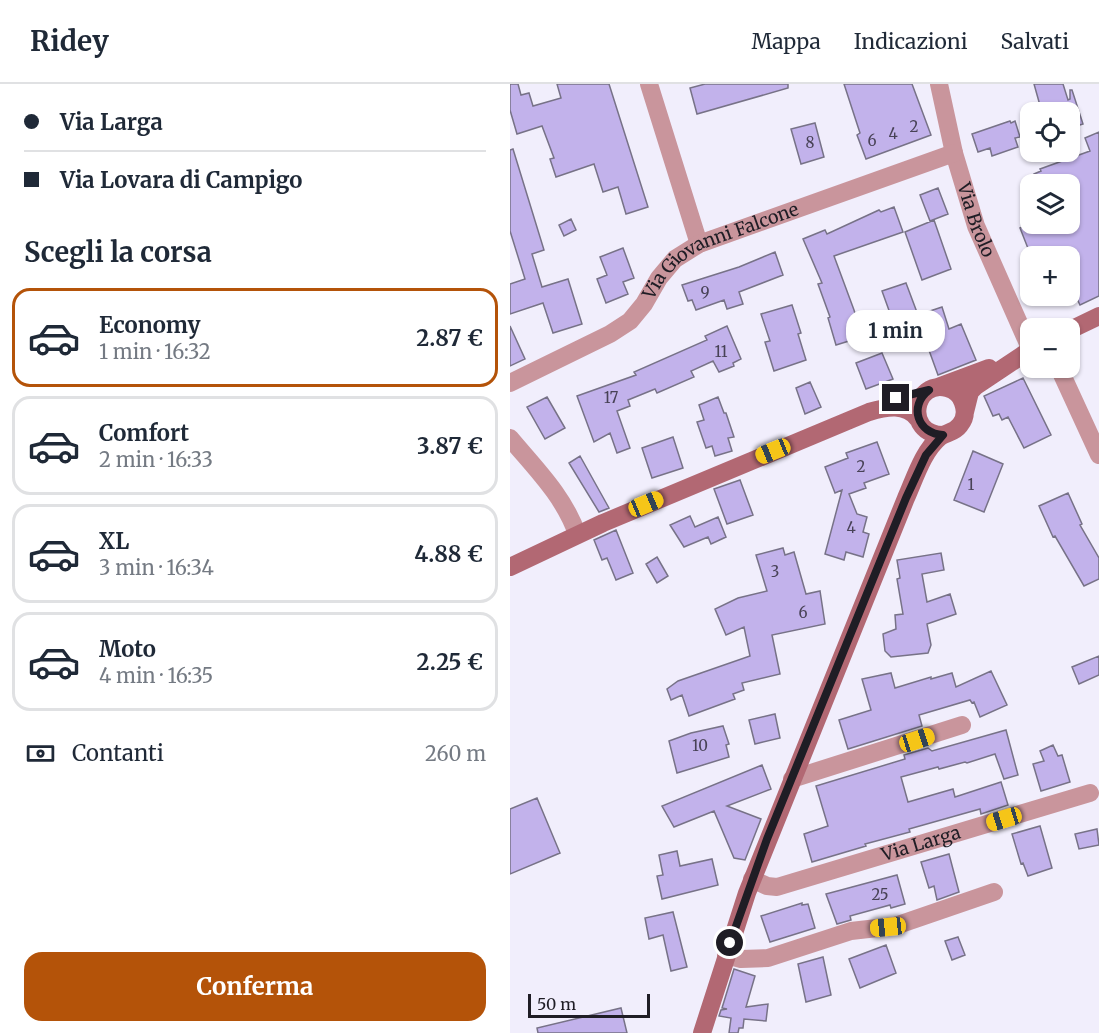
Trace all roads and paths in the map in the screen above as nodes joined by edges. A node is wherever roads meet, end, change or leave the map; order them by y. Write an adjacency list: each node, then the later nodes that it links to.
1 (650, 84): 4 (street)
2 (939, 84): 3 (street, Via Brolo)
3 (954, 153): 4 (street, Via Giovanni Falcone); 5 (street, Via Brolo)
4 (699, 244): 9 (street, Via Giovanni Falcone)
5 (1020, 334)
6 (1020, 354): 10 (street)
7 (1020, 356): 12 (street)
8 (1064, 378): 16 (street)
9 (510, 383)
10 (933, 389): 11 (street); 12 (street); 13 (street)
11 (869, 412): 13 (street); 18 (street)
12 (965, 412): 14 (street)
13 (920, 423): 14 (street); 17 (street)
14 (943, 435): 17 (street)
15 (510, 438): 18 (street)
16 (1099, 455)
17 (919, 470): 21 (street)
18 (577, 534): 19 (street)
19 (510, 567)
20 (962, 725): 21 (street)
21 (792, 779): 23 (street)
22 (1090, 793): 23 (street, Via Larga)
23 (752, 879): 25 (street)
24 (994, 892): 25 (street)
25 (726, 955): 26 (street)
26 (702, 1033)

